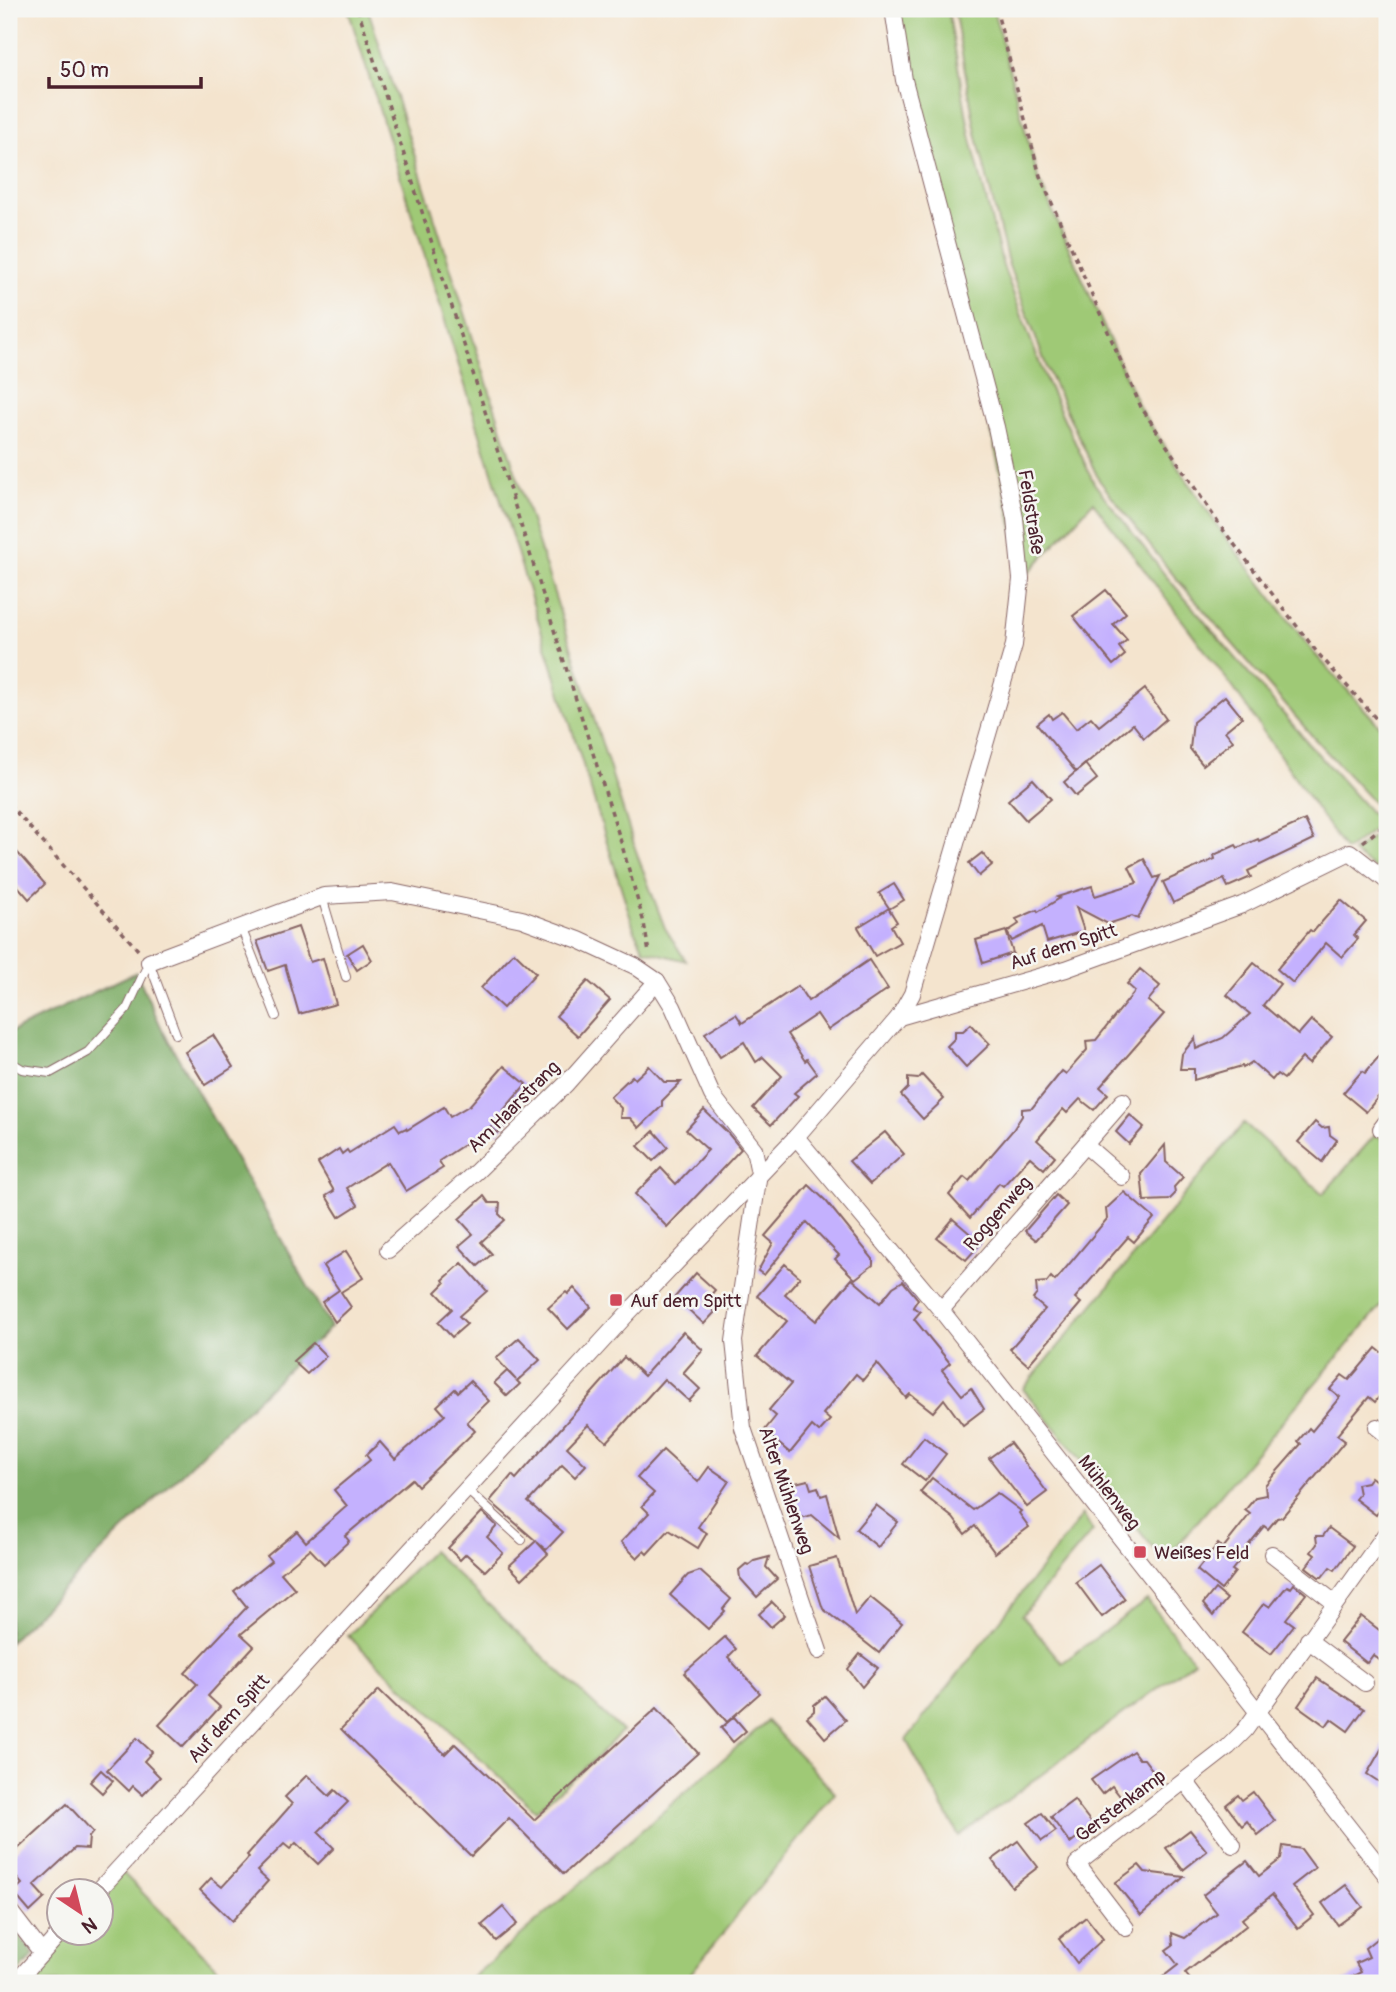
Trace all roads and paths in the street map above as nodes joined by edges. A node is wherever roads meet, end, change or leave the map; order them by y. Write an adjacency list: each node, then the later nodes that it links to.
1 (359, 9): 13 (path)
2 (893, 9): 15 (street, Feldstraße)
3 (996, 9): 4 (path)
4 (1387, 731)
5 (9, 804): 11 (path)
6 (1387, 823): 7 (path)
7 (1373, 836)
8 (1387, 881): 15 (street, Auf dem Spitt)
9 (322, 897): 10 (street); 12 (lane); 13 (street)
10 (241, 927): 11 (street); 14 (lane)
11 (149, 962): 16 (lane); 17 (lane)
12 (346, 977)
13 (655, 979): 21 (street); 23 (street, Am Haarstrang)
14 (276, 1016)
15 (899, 1017): 19 (street, Auf dem Spitt)
16 (176, 1034)
17 (9, 1060)
18 (1123, 1101): 20 (street, Roggenweg)
19 (796, 1137): 21 (street, Auf dem Spitt); 24 (street, Mühlenweg)
20 (1084, 1145): 22 (street); 24 (street, Roggenweg)
21 (759, 1173): 25 (street, Auf dem Spitt); 31 (street, Alter Mühlenweg)
22 (1122, 1177)
23 (388, 1250)
24 (941, 1310): 33 (street, Mühlenweg)
25 (466, 1489): 27 (lane); 36 (street, Auf dem Spitt)
26 (1387, 1532): 29 (street)
27 (522, 1541)
28 (1272, 1554): 29 (street)
29 (1335, 1603): 30 (street)
30 (1308, 1640): 32 (street); 33 (street)
31 (819, 1651)
32 (1365, 1683)
33 (1257, 1711): 34 (street, Gerstenkamp); 37 (street, Mühlenweg)
34 (1185, 1781): 35 (street, Gerstenkamp); 39 (street, Gerstenkamp)
35 (1233, 1844)
36 (113, 1876)
37 (1387, 1876)
38 (9, 1910): 41 (street)
39 (1126, 1928)
40 (49, 1946): 41 (street)
41 (42, 1953): 42 (street)
42 (15, 1983)

